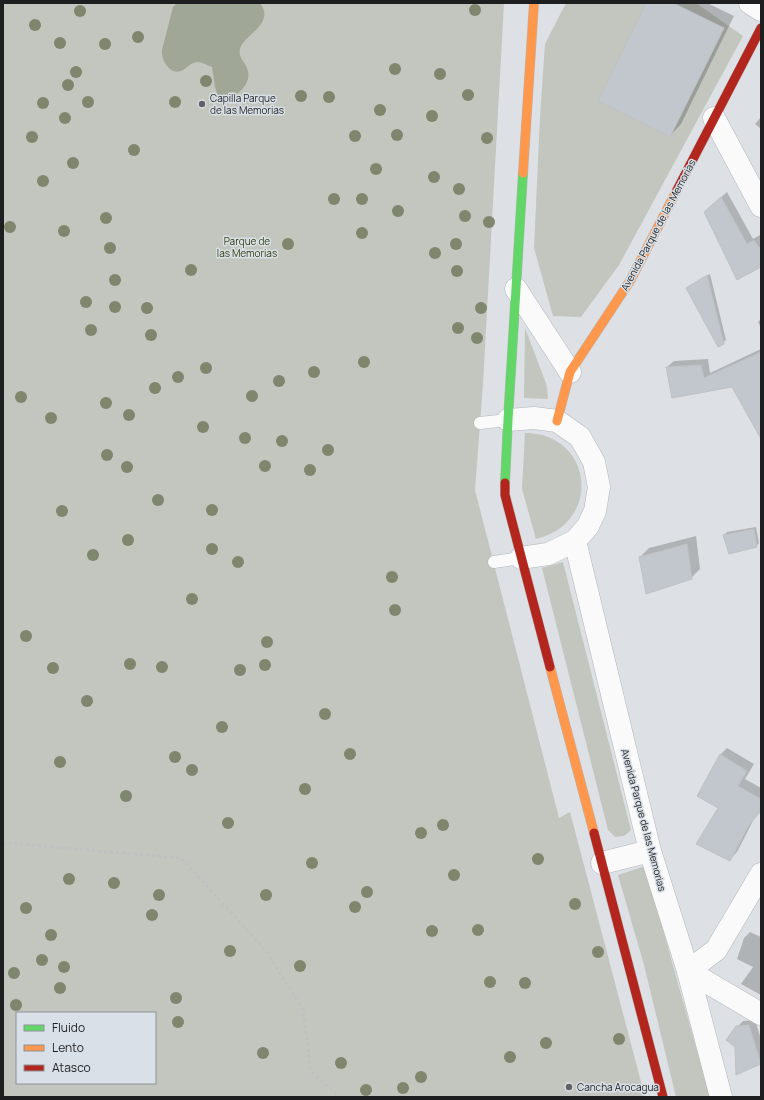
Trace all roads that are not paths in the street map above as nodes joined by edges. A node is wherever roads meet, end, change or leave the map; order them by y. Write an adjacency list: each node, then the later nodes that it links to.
1 (534, 3): 7 (street)
2 (750, 3): 3 (street)
3 (761, 10)
4 (761, 28): 5 (street, Avenida Parque de las Memorias)
5 (714, 118): 6 (street); 8 (street, Avenida Parque de las Memorias)
6 (761, 206)
7 (516, 289): 8 (street); 9 (street)
8 (570, 372): 10 (street, Avenida Parque de las Memorias)
9 (508, 420): 10 (street); 11 (lane); 13 (street)
10 (556, 421): 12 (street)
11 (480, 423)
12 (575, 541): 13 (street); 15 (street, Avenida Parque de las Memorias)
13 (522, 558): 14 (lane); 16 (street)
14 (494, 562)
15 (650, 851): 16 (street); 18 (street, Avenida Parque de las Memorias)
16 (602, 863): 20 (street)
17 (761, 874): 18 (street)
18 (688, 971): 19 (street); 21 (street, Avenida Parque de las Memorias)
19 (761, 1014)
20 (663, 1097)
21 (721, 1097)

